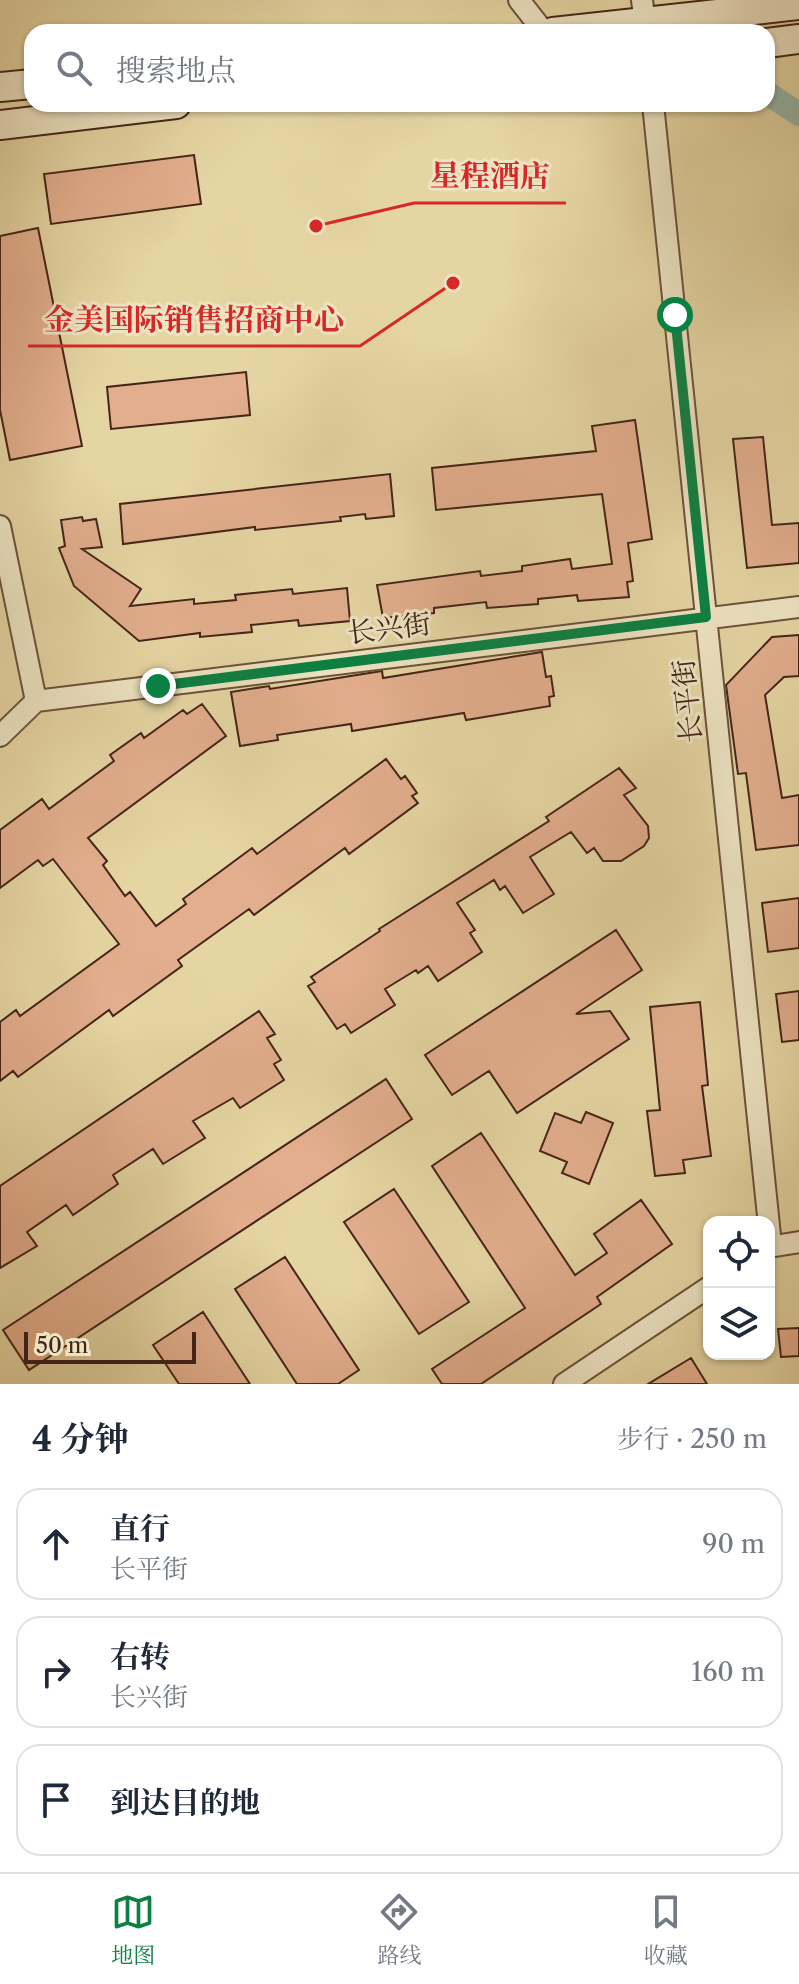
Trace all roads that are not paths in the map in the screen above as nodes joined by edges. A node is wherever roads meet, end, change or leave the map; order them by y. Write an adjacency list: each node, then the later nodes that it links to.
1 (519, 0): 4 (street)
2 (799, 5): 3 (main road)
3 (644, 18): 5 (main road)
4 (538, 24)
5 (605, 24)
6 (799, 39): 7 (main road)
7 (775, 42)
8 (24, 85): 9 (main road)
9 (0, 87)
10 (109, 112): 12 (main road)
11 (654, 112): 15 (street, 长平街)
12 (0, 125)
13 (0, 526): 16 (street)
14 (799, 607): 15 (street, 长兴街)
15 (706, 617): 16 (street, 长兴街); 18 (street, 长平街)
16 (36, 701): 17 (street)
17 (0, 736)
18 (767, 1216)
19 (799, 1242): 20 (street)
20 (775, 1245)
21 (708, 1288): 22 (street)
22 (564, 1384)

